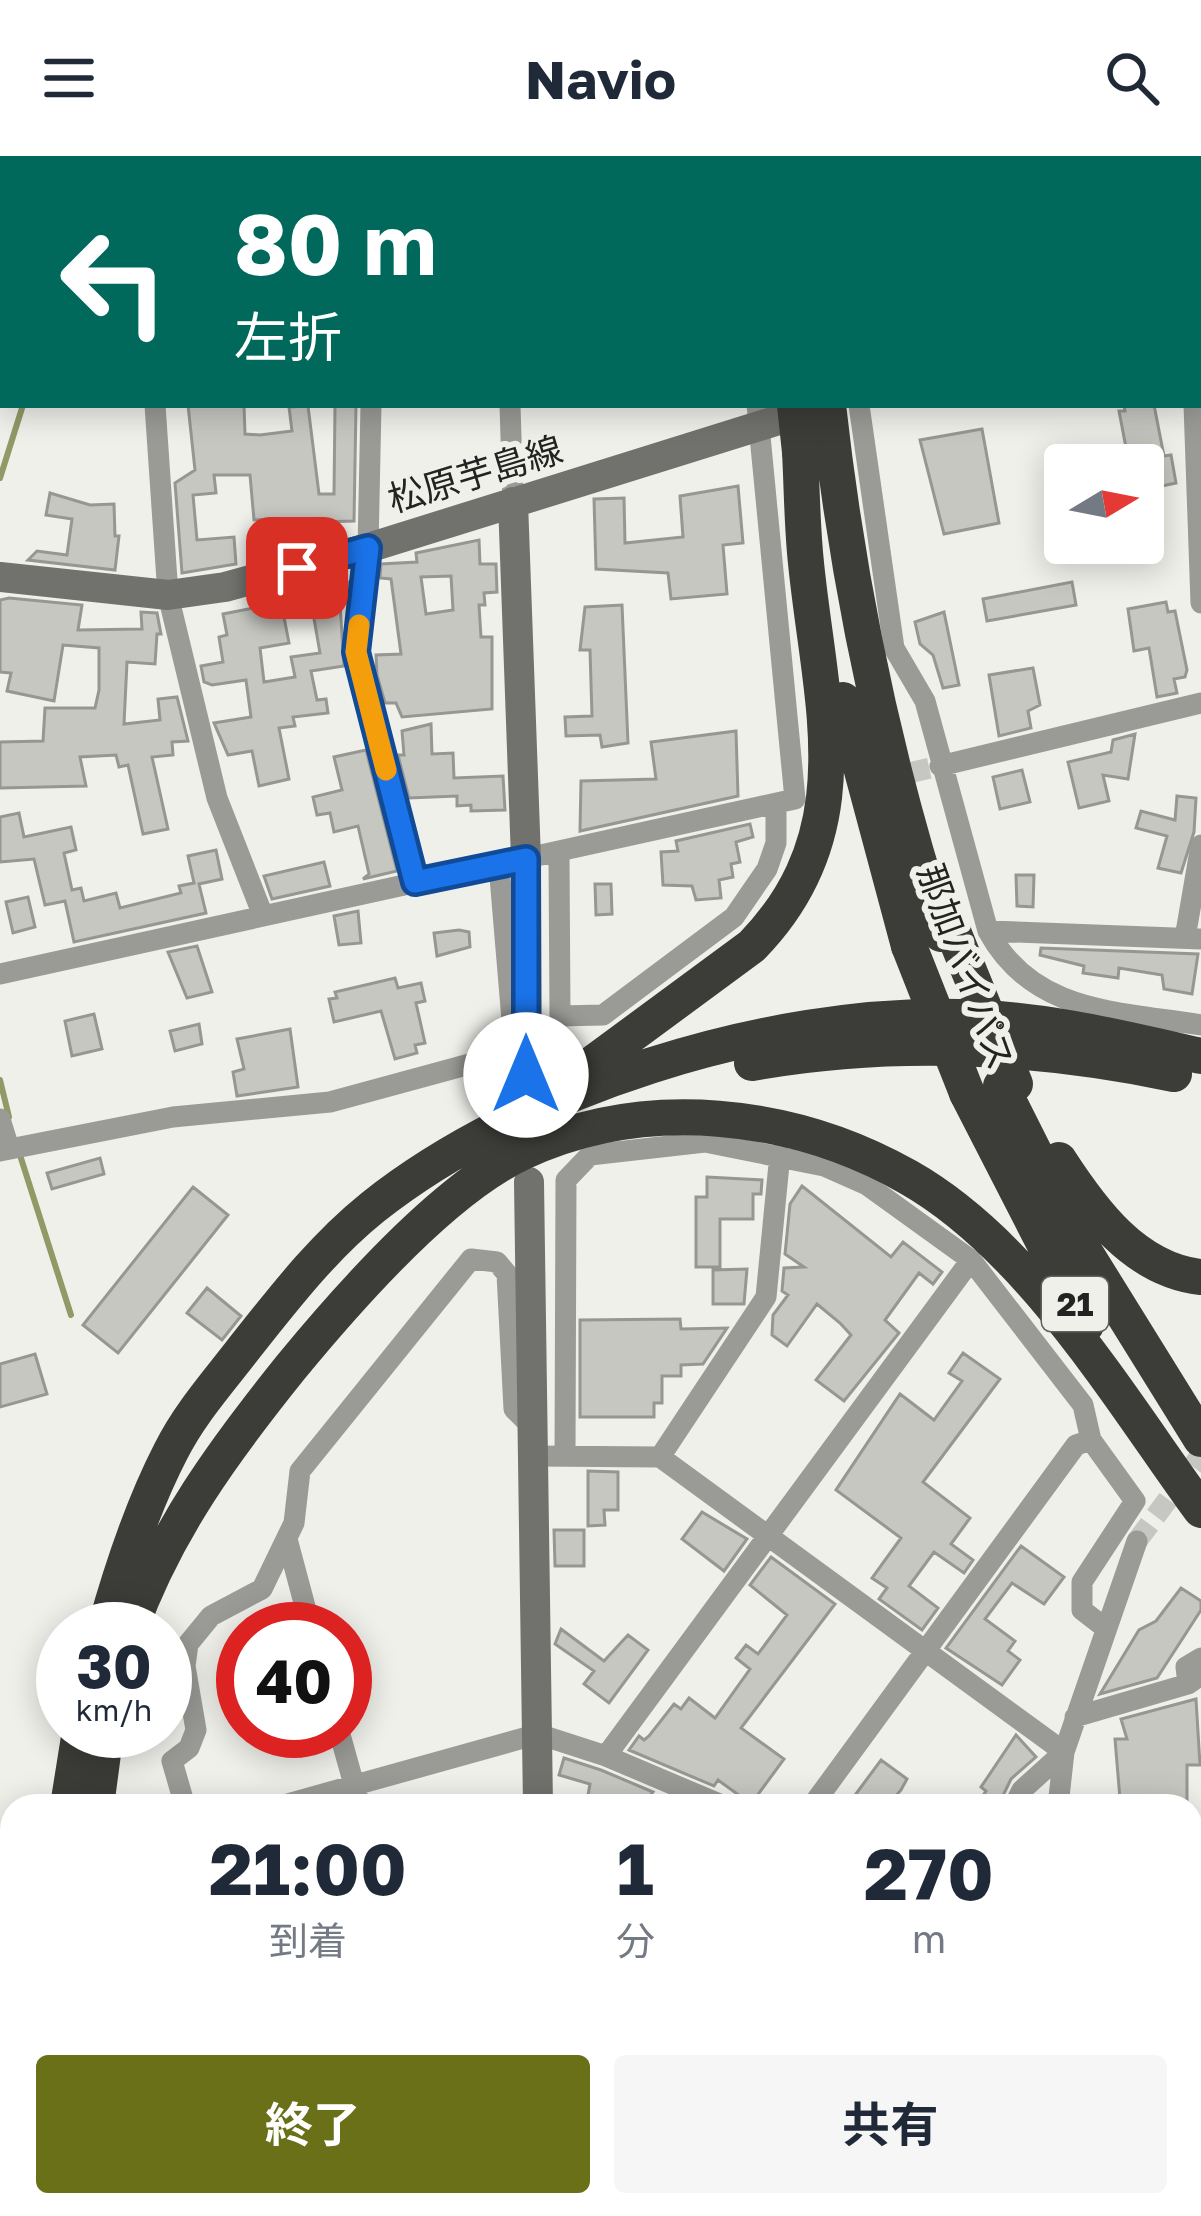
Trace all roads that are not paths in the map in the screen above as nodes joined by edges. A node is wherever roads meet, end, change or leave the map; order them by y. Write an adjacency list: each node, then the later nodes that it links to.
1 (154, 408): 13 (street)
2 (371, 408): 11 (street)
3 (510, 408): 10 (street)
4 (795, 408): 15 (highway, bridge)
5 (808, 408): 9 (street, 松原芋島線)
6 (827, 408): 15 (highway, 那加バイパス / 21)
7 (859, 408): 17 (street)
8 (1194, 408): 14 (street)
9 (758, 416): 10 (street, 松原芋島線); 18 (street)
10 (513, 502): 11 (street, 松原芋島線); 21 (street)
11 (368, 548): 13 (street, 松原芋島線); 22 (street)
12 (0, 577): 13 (street, 松原芋島線)
13 (168, 595): 23 (street)
14 (1201, 603)
15 (842, 666): 24 (highway, 那加バイパス / 21); 24 (highway, 那加バイパス / 21); 35 (highway)
16 (1201, 703): 17 (street)
17 (940, 766): 24 (street)
18 (776, 803): 20 (street); 20 (street)
19 (1201, 845): 25 (street)
20 (559, 854): 21 (street)
21 (512, 862): 22 (street); 29 (street); 33 (street)
22 (415, 882): 23 (street)
23 (262, 913): 26 (street)
24 (947, 935): 25 (street); 27 (street); 31 (highway, 那加バイパス / 21)
25 (1193, 939)
26 (0, 974)
27 (1201, 1025)
28 (1201, 1056): 35 (highway)
29 (526, 1075)
30 (1201, 1079): 35 (highway)
31 (994, 1088): 37 (highway); 38 (highway, 那加バイパス / 21); 42 (highway, 那加バイパス / 21)
32 (0, 1119): 33 (street)
33 (12, 1148)
34 (780, 1154): 36 (street); 40 (street); 41 (street)
35 (517, 1155): 40 (street); 42 (highway); 46 (highway); 47 (highway)
36 (970, 1260): 39 (street); 43 (street)
37 (1201, 1277)
38 (1201, 1439)
39 (1091, 1440): 49 (street); 50 (street)
40 (545, 1447): 41 (street); 44 (street); 54 (street)
41 (660, 1457): 43 (street)
42 (1201, 1508)
43 (768, 1534): 50 (street); 56 (street)
44 (287, 1539): 48 (street); 62 (street)
45 (1137, 1541): 49 (street)
46 (113, 1602)
47 (141, 1602)
48 (304, 1602)
49 (1105, 1628): 53 (street)
50 (924, 1650): 55 (street); 67 (street)
51 (1201, 1658): 52 (street)
52 (1197, 1682): 53 (street)
53 (1076, 1717): 55 (street)
54 (538, 1734): 56 (street); 64 (street); 65 (street)
55 (1064, 1752): 68 (street); 69 (street)
56 (606, 1756): 66 (street)
57 (82, 1758): 60 (highway)
58 (97, 1758): 61 (highway)
59 (346, 1758): 63 (street)
60 (84, 1794)
61 (85, 1794)
62 (182, 1794)
63 (356, 1794)
64 (363, 1794)
65 (538, 1794)
66 (696, 1794)
67 (821, 1794)
68 (1020, 1794)
69 (1059, 1794)

